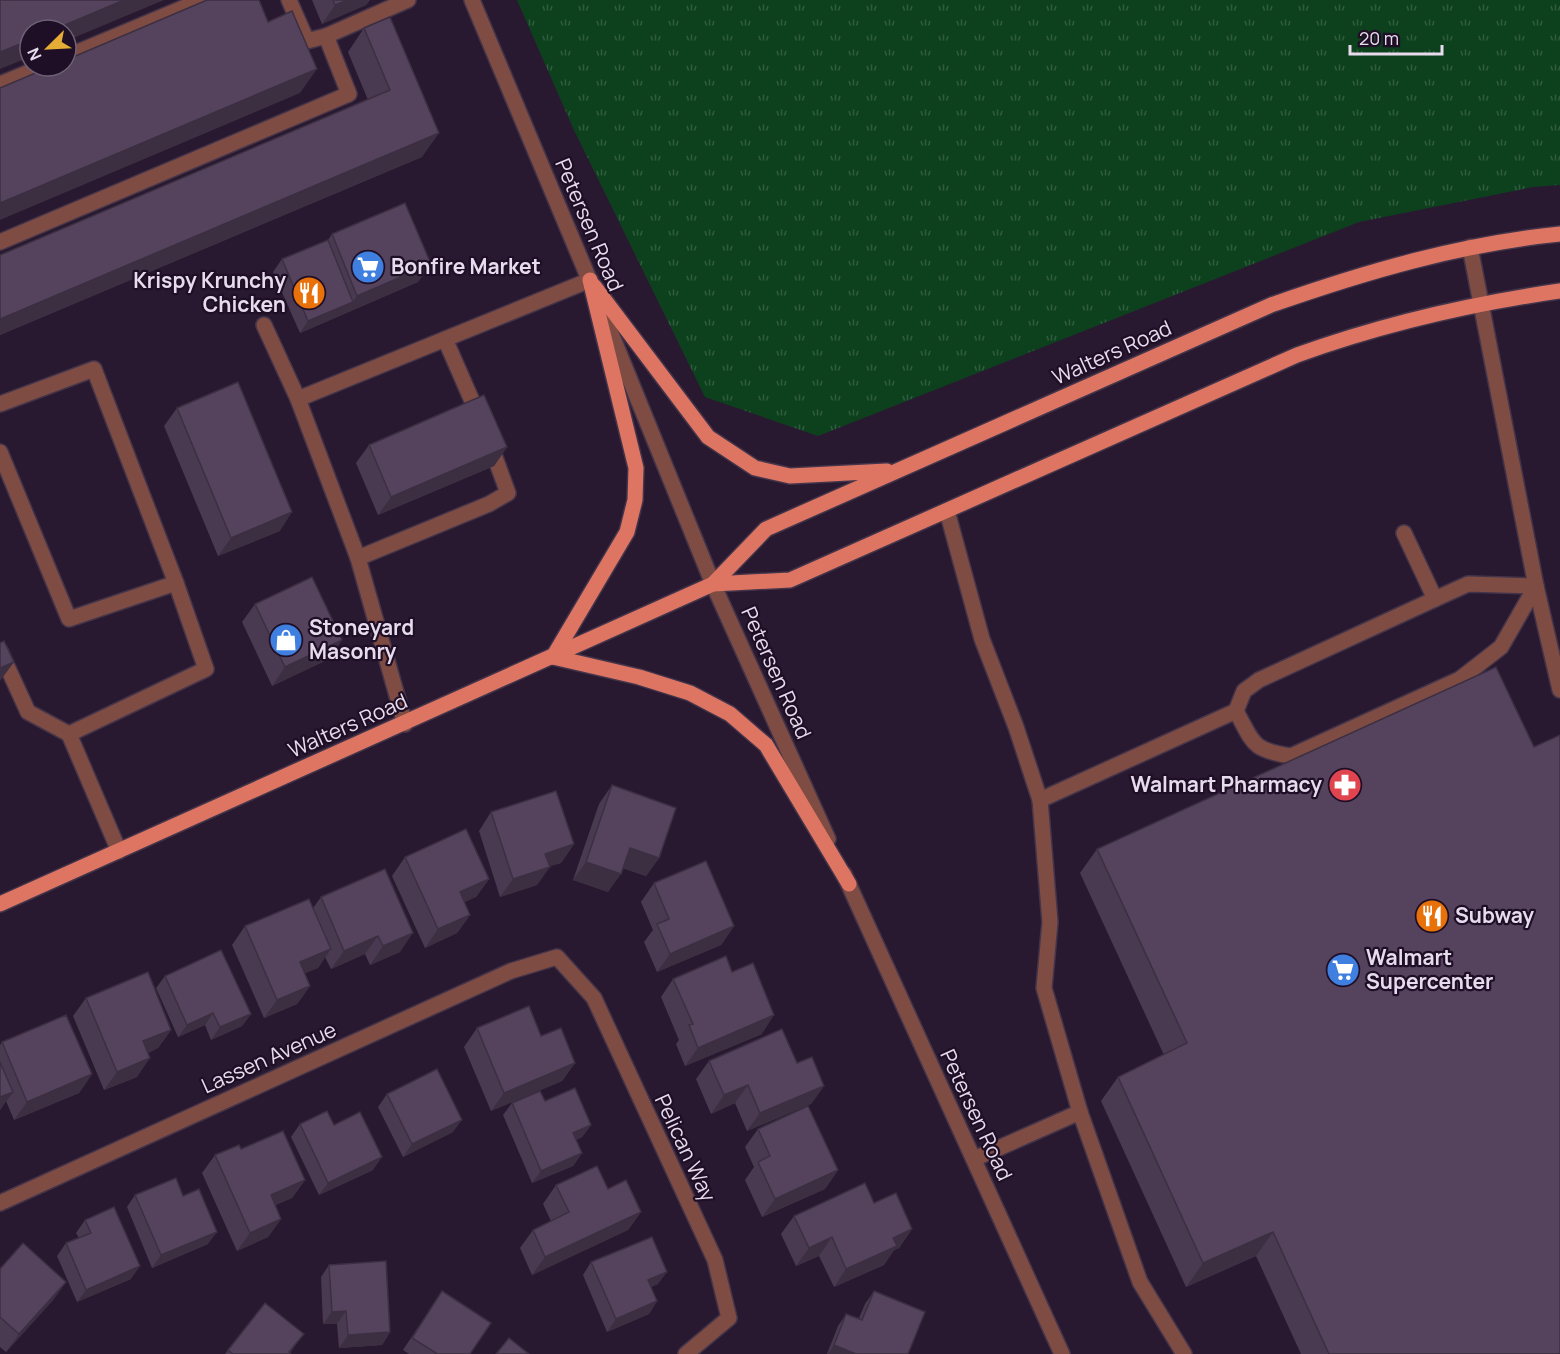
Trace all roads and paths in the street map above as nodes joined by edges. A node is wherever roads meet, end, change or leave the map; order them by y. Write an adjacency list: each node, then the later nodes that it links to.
1 (202, 0): 6 (street)
2 (290, 0): 5 (street)
3 (408, 0): 5 (street)
4 (472, 0): 12 (street, Petersen Road)
5 (326, 36): 10 (street)
6 (78, 52)
7 (18, 77): 8 (street)
8 (0, 84)
9 (1560, 234): 11 (main road, Walters Road)
10 (0, 242)
11 (1470, 247): 14 (street); 20 (main road, Walters Road)
12 (590, 280): 16 (street); 20 (main road); 25 (street, Petersen Road); 29 (main road)
13 (1560, 291): 14 (main road, Walters Road)
14 (1482, 302): 21 (main road, Walters Road); 26 (street)
15 (264, 325): 17 (street)
16 (445, 339): 17 (street); 23 (street)
17 (298, 399): 23 (street)
18 (0, 404): 24 (street)
19 (0, 452): 24 (street)
20 (899, 470): 25 (main road, Walters Road)
21 (947, 511): 25 (main road, Walters Road); 34 (street)
22 (1404, 533): 27 (street)
23 (358, 558): 32 (street)
24 (176, 583): 33 (street)
25 (713, 584): 29 (main road, Walters Road); 36 (street, Petersen Road)
26 (1536, 586): 27 (street); 30 (street); 31 (street)
27 (1435, 599): 31 (street)
28 (0, 651): 33 (street)
29 (553, 657): 32 (main road, Walters Road); 36 (main road)
30 (1560, 690)
31 (1236, 711): 34 (street)
32 (405, 724): 35 (main road, Walters Road)
33 (69, 734): 35 (street)
34 (1040, 800): 39 (street)
35 (119, 851): 37 (main road, Walters Road)
36 (849, 884): 40 (street, Petersen Road)
37 (0, 904)
38 (557, 957): 41 (street, Lassen Avenue); 42 (street, Pelican Way)
39 (1080, 1112): 40 (street); 44 (street)
40 (974, 1159): 43 (street, Petersen Road)
41 (0, 1203)
42 (686, 1354)
43 (1062, 1354)
44 (1184, 1354)

